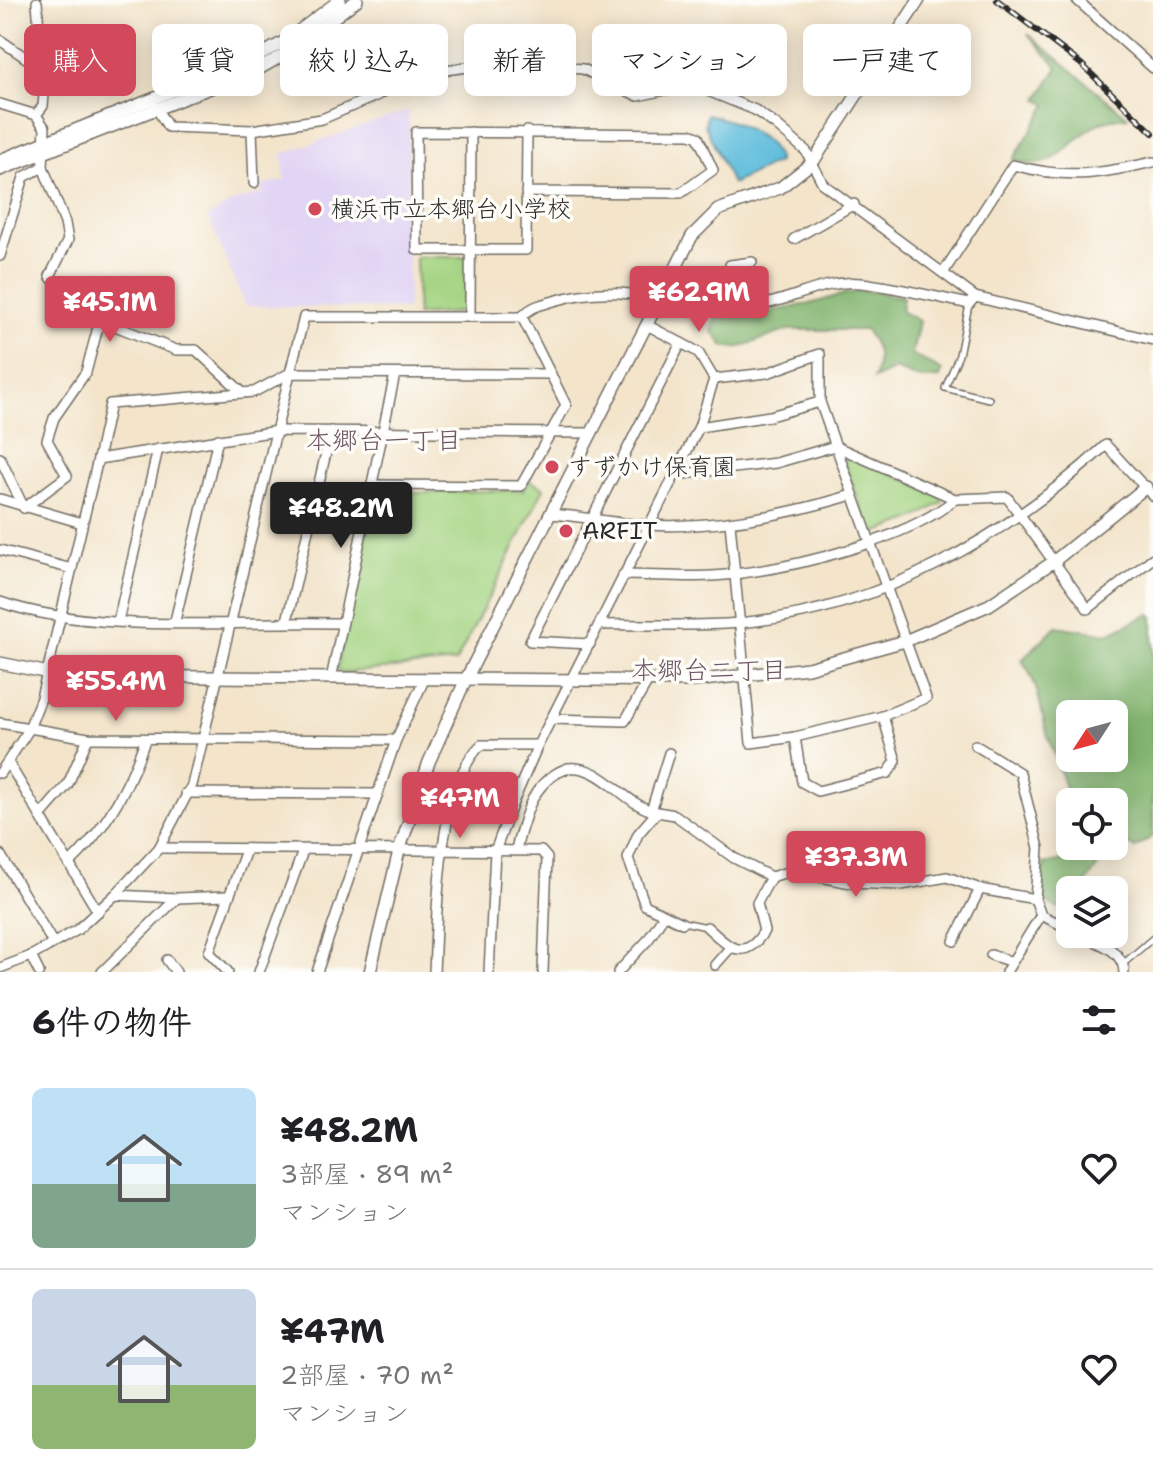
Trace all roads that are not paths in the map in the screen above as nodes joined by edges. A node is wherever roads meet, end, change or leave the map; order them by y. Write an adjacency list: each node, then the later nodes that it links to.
1 (340, 0): 8 (street)
2 (357, 0): 14 (street)
3 (919, 0): 21 (street)
4 (1077, 0): 10 (street)
5 (37, 2): 6 (street)
6 (39, 24)
7 (0, 40): 9 (street)
8 (264, 52)
9 (24, 57)
10 (1153, 68)
11 (43, 96): 15 (street)
12 (168, 96): 14 (street)
13 (0, 104): 15 (street)
14 (155, 106): 16 (street); 19 (street)
15 (36, 115): 19 (street)
16 (252, 130): 21 (street); 25 (street)
17 (527, 131): 18 (street); 26 (street); 26 (street)
18 (471, 132): 29 (street); 29 (street)
19 (44, 146): 20 (street); 23 (street); 24 (street)
20 (0, 160)
21 (813, 162): 27 (street); 33 (street)
22 (1153, 162): 32 (street)
23 (43, 167): 30 (street); 38 (street)
24 (0, 170)
25 (254, 183)
26 (526, 192): 29 (street)
27 (854, 204): 28 (street); 32 (street)
28 (794, 239)
29 (470, 251): 36 (street)
30 (0, 256)
31 (752, 262): 35 (street)
32 (943, 273): 34 (street)
33 (660, 298): 35 (street); 37 (street); 39 (street)
34 (972, 301): 35 (street); 40 (street); 47 (lane)
35 (735, 306)
36 (470, 317): 37 (street); 42 (street)
37 (522, 317): 44 (street)
38 (100, 320): 46 (street); 66 (street)
39 (647, 325): 41 (street); 54 (street)
40 (1153, 340)
41 (681, 343): 45 (street); 69 (street)
42 (290, 373): 43 (street); 46 (street); 51 (street)
43 (395, 374): 44 (street); 50 (street)
44 (551, 374): 53 (street)
45 (714, 379): 48 (street); 49 (street)
46 (243, 393): 59 (street)
47 (989, 399)
48 (820, 402): 49 (street); 56 (street)
49 (699, 427): 60 (street)
50 (383, 430): 52 (street); 53 (street); 61 (street)
51 (277, 431): 52 (street); 55 (street); 85 (street)
52 (331, 431): 86 (street)
53 (550, 431): 54 (street); 61 (street)
54 (591, 433): 67 (street)
55 (218, 439): 57 (street); 84 (street)
56 (835, 446): 60 (street); 63 (street); 65 (street)
57 (158, 449): 59 (street); 83 (street)
58 (0, 458): 66 (street)
59 (98, 459): 70 (street)
60 (674, 475): 72 (street)
61 (373, 485): 87 (street)
62 (1149, 491): 68 (street); 76 (street)
63 (852, 495): 71 (street); 73 (street)
64 (0, 499): 66 (street)
65 (955, 499): 68 (street); 73 (street)
66 (24, 508): 70 (street)
67 (550, 514): 69 (street); 97 (street)
68 (1021, 516): 76 (street); 80 (street)
69 (592, 517): 72 (street); 91 (street)
70 (82, 523): 77 (street)
71 (730, 523): 72 (street); 79 (street)
72 (647, 525): 78 (street)
73 (868, 543): 79 (street); 80 (street)
74 (0, 550): 77 (street)
75 (1153, 558): 76 (street)
76 (1053, 562): 90 (street)
77 (72, 569): 82 (street)
78 (623, 575): 79 (street); 89 (street)
79 (733, 575): 88 (street)
80 (885, 587): 88 (street); 90 (street)
81 (0, 602): 82 (street)
82 (61, 616): 83 (street); 93 (street)
83 (118, 621): 84 (street)
84 (175, 621): 85 (street)
85 (230, 621): 86 (street); 94 (street)
86 (287, 621): 87 (street)
87 (341, 623): 96 (street)
88 (739, 623): 89 (street); 95 (street)
89 (599, 625): 91 (street)
90 (905, 641): 95 (street); 101 (street)
91 (590, 644): 99 (street)
92 (0, 663): 93 (street)
93 (49, 673): 94 (street); 104 (street)
94 (217, 678): 96 (street); 109 (street)
95 (743, 678): 100 (street); 105 (street)
96 (331, 679): 98 (street)
97 (466, 679): 98 (street); 99 (street); 124 (street)
98 (424, 680): 108 (street)
99 (571, 681): 100 (street); 102 (street)
100 (648, 681): 102 (street)
101 (883, 716): 105 (street); 105 (street)
102 (551, 719): 110 (street)
103 (0, 723): 104 (street)
104 (28, 731): 106 (street); 113 (street)
105 (795, 737)
106 (88, 738): 107 (street); 118 (street)
107 (145, 740): 109 (street); 128 (street)
108 (396, 740): 109 (street); 116 (street)
109 (202, 741): 115 (street)
110 (538, 745): 125 (street); 126 (street)
111 (975, 745): 134 (street)
112 (669, 753): 117 (street)
113 (9, 764): 114 (street); 118 (street)
114 (0, 773)
115 (186, 793): 116 (street); 119 (street)
116 (378, 794): 122 (street)
117 (654, 811): 120 (street); 129 (street); 136 (street)
118 (40, 816): 128 (street)
119 (159, 848): 121 (street); 131 (street)
120 (516, 849): 126 (street); 162 (street)
121 (246, 850): 123 (street); 132 (street)
122 (360, 850): 123 (street); 124 (street); 158 (street)
123 (303, 851): 157 (street)
124 (399, 851): 125 (street); 159 (street)
125 (441, 851): 126 (street); 160 (street)
126 (495, 851): 161 (street)
127 (0, 854): 143 (street)
128 (69, 864): 135 (street)
129 (771, 877): 130 (street); 144 (street)
130 (980, 889): 134 (street); 142 (street)
131 (115, 895): 133 (street); 135 (street)
132 (228, 896): 133 (street); 156 (street)
133 (177, 898): 154 (street)
134 (1035, 899): 137 (street)
135 (98, 912): 143 (street)
136 (664, 915): 139 (street); 163 (street)
137 (1041, 915): 138 (street); 149 (street)
138 (1056, 922)
139 (682, 923): 140 (lane)
140 (707, 927): 144 (street)
141 (1153, 938): 152 (lane)
142 (954, 941)
143 (53, 943): 147 (street)
144 (730, 948): 150 (street)
145 (1109, 948): 152 (street)
146 (991, 955): 149 (street)
147 (31, 956): 151 (street); 153 (street)
148 (167, 960): 155 (street)
149 (1012, 962): 164 (street)
150 (715, 965)
151 (1, 966)
152 (1124, 968)
153 (39, 972)
154 (102, 972)
155 (176, 972)
156 (228, 972)
157 (259, 972)
158 (317, 972)
159 (370, 972)
160 (434, 972)
161 (489, 972)
162 (543, 972)
163 (618, 972)
164 (1006, 972)

